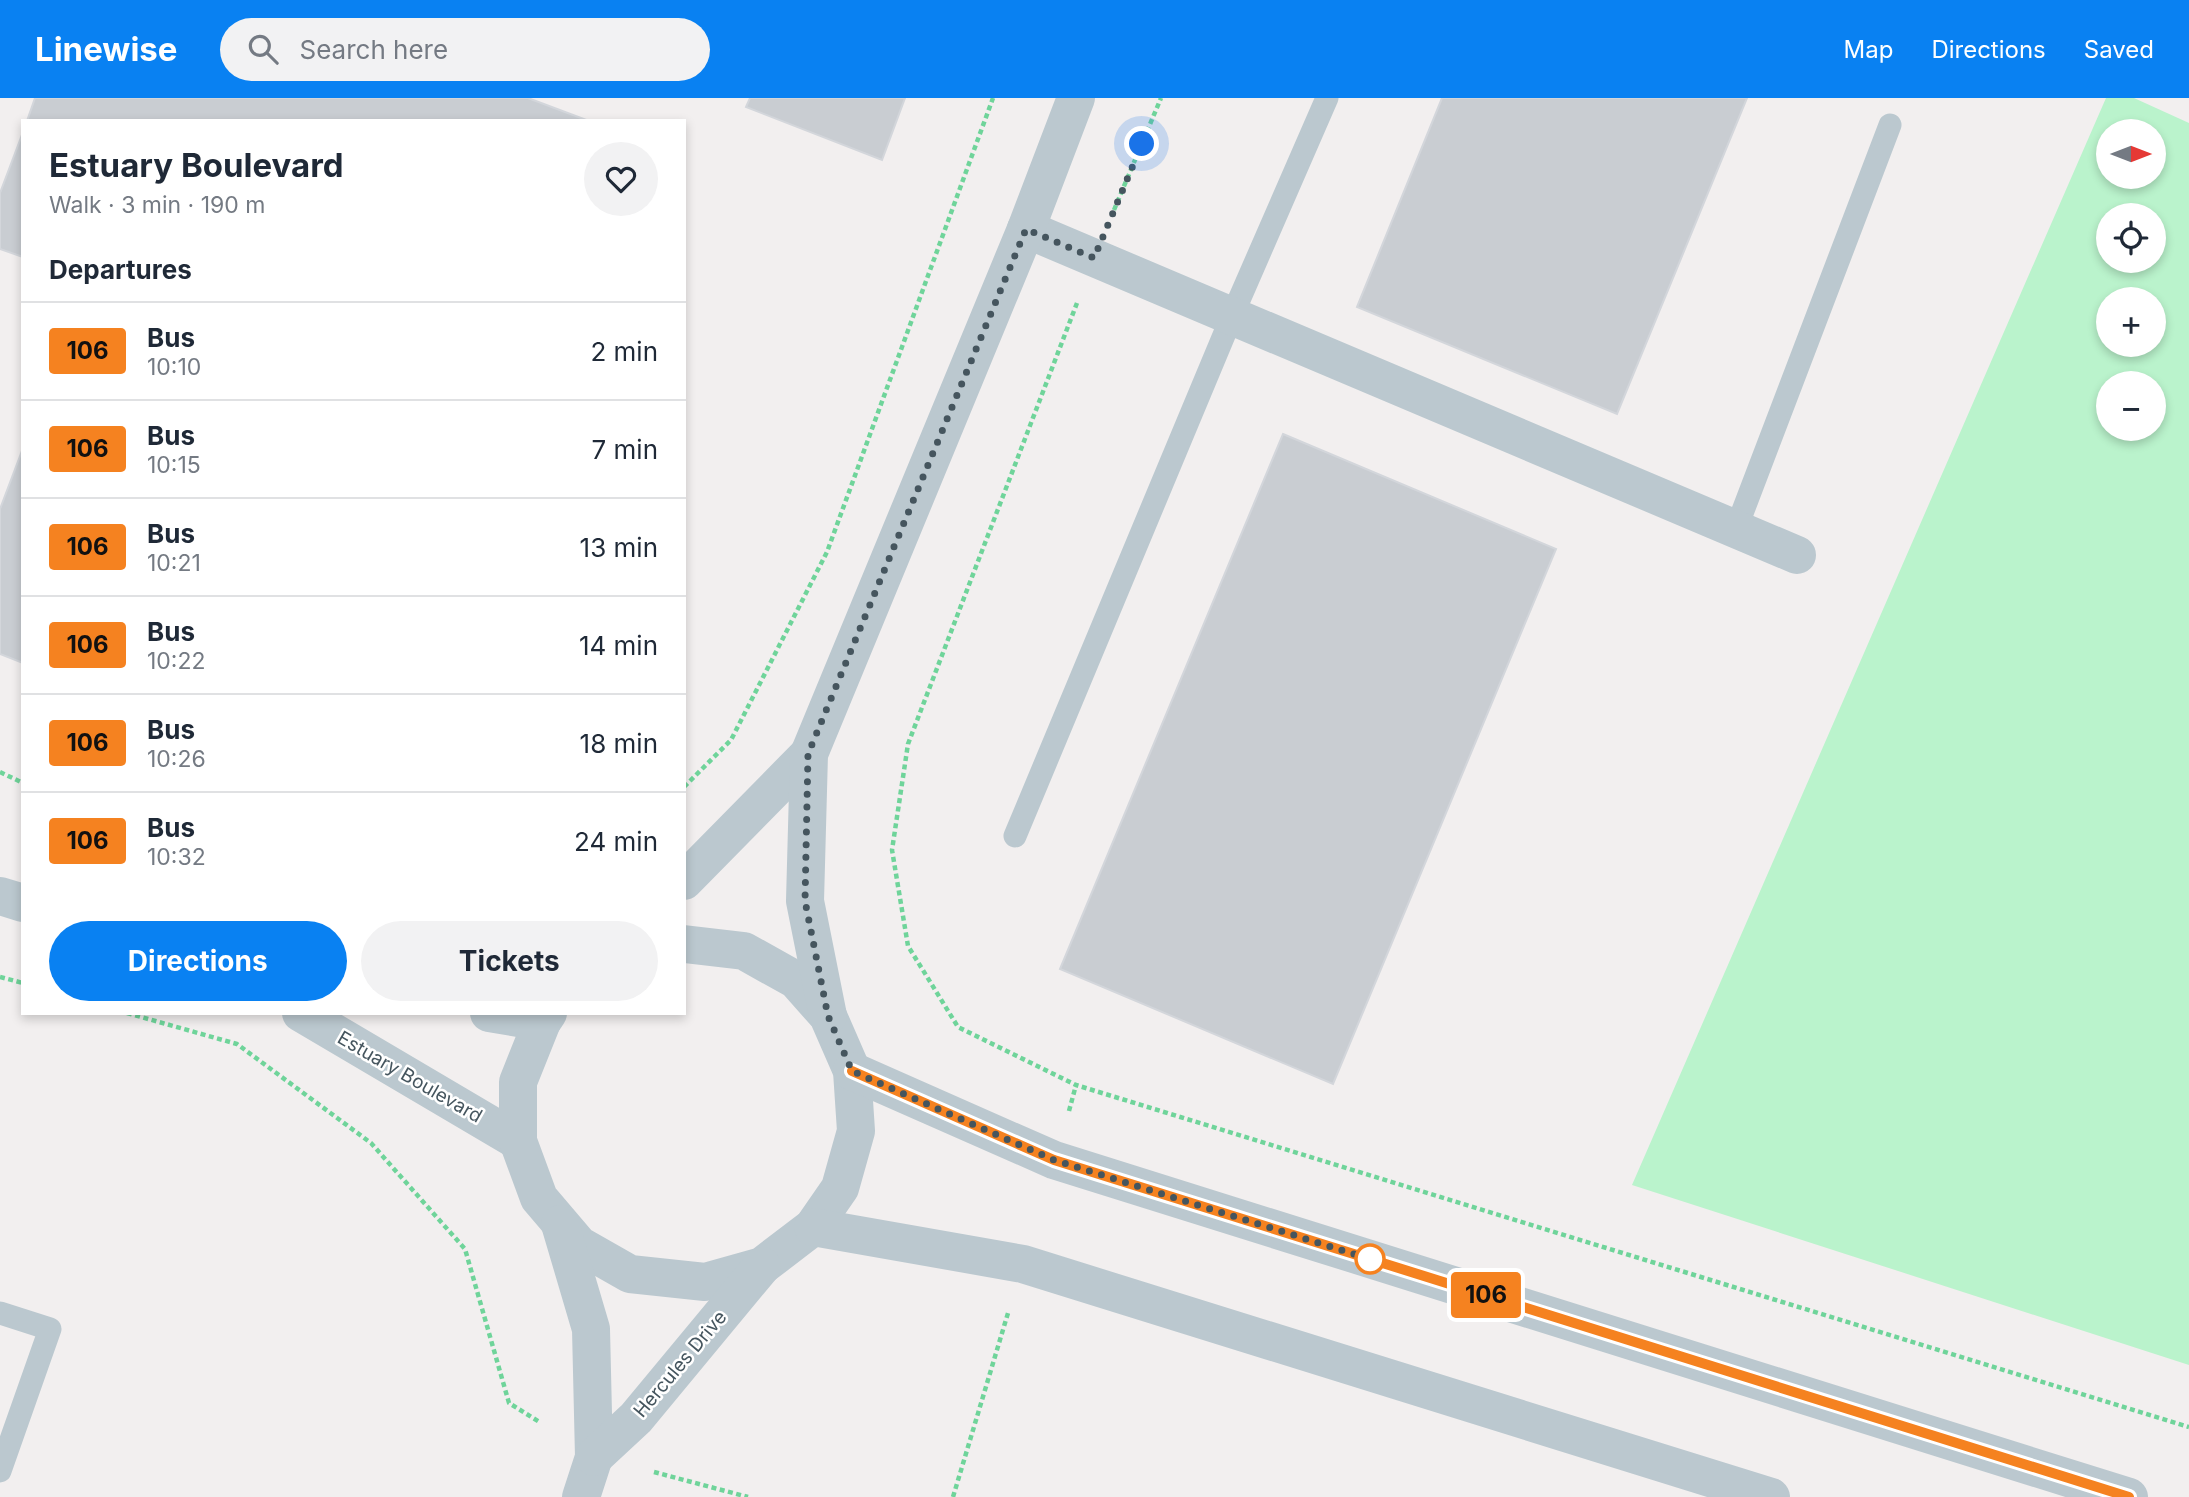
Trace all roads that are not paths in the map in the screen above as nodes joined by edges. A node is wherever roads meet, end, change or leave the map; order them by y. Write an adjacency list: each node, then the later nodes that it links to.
1 (1076, 98): 4 (street)
2 (1327, 98): 5 (lane)
3 (1890, 125): 6 (lane)
4 (1026, 229): 5 (street); 8 (street)
5 (1232, 316): 6 (street); 9 (lane)
6 (1736, 529): 7 (street)
7 (1797, 555)
8 (808, 754): 10 (street); 16 (street)
9 (1015, 836)
10 (686, 879)
11 (0, 895): 12 (street)
12 (21, 902)
13 (686, 944): 16 (street)
14 (304, 1015): 19 (street, Estuary Boulevard)
15 (511, 1015): 17 (street)
16 (828, 1016): 18 (street)
17 (545, 1018): 19 (street)
18 (852, 1071): 21 (street); 28 (street)
19 (518, 1141): 20 (street)
20 (559, 1222): 22 (street); 24 (street, Hercules Drive)
21 (813, 1227): 22 (street); 27 (street)
22 (762, 1266): 24 (street, Hercules Drive)
23 (0, 1313): 25 (lane)
24 (594, 1457): 26 (street, Hercules Drive)
25 (0, 1471)
26 (581, 1497)
27 (1771, 1497)
28 (2129, 1497)

